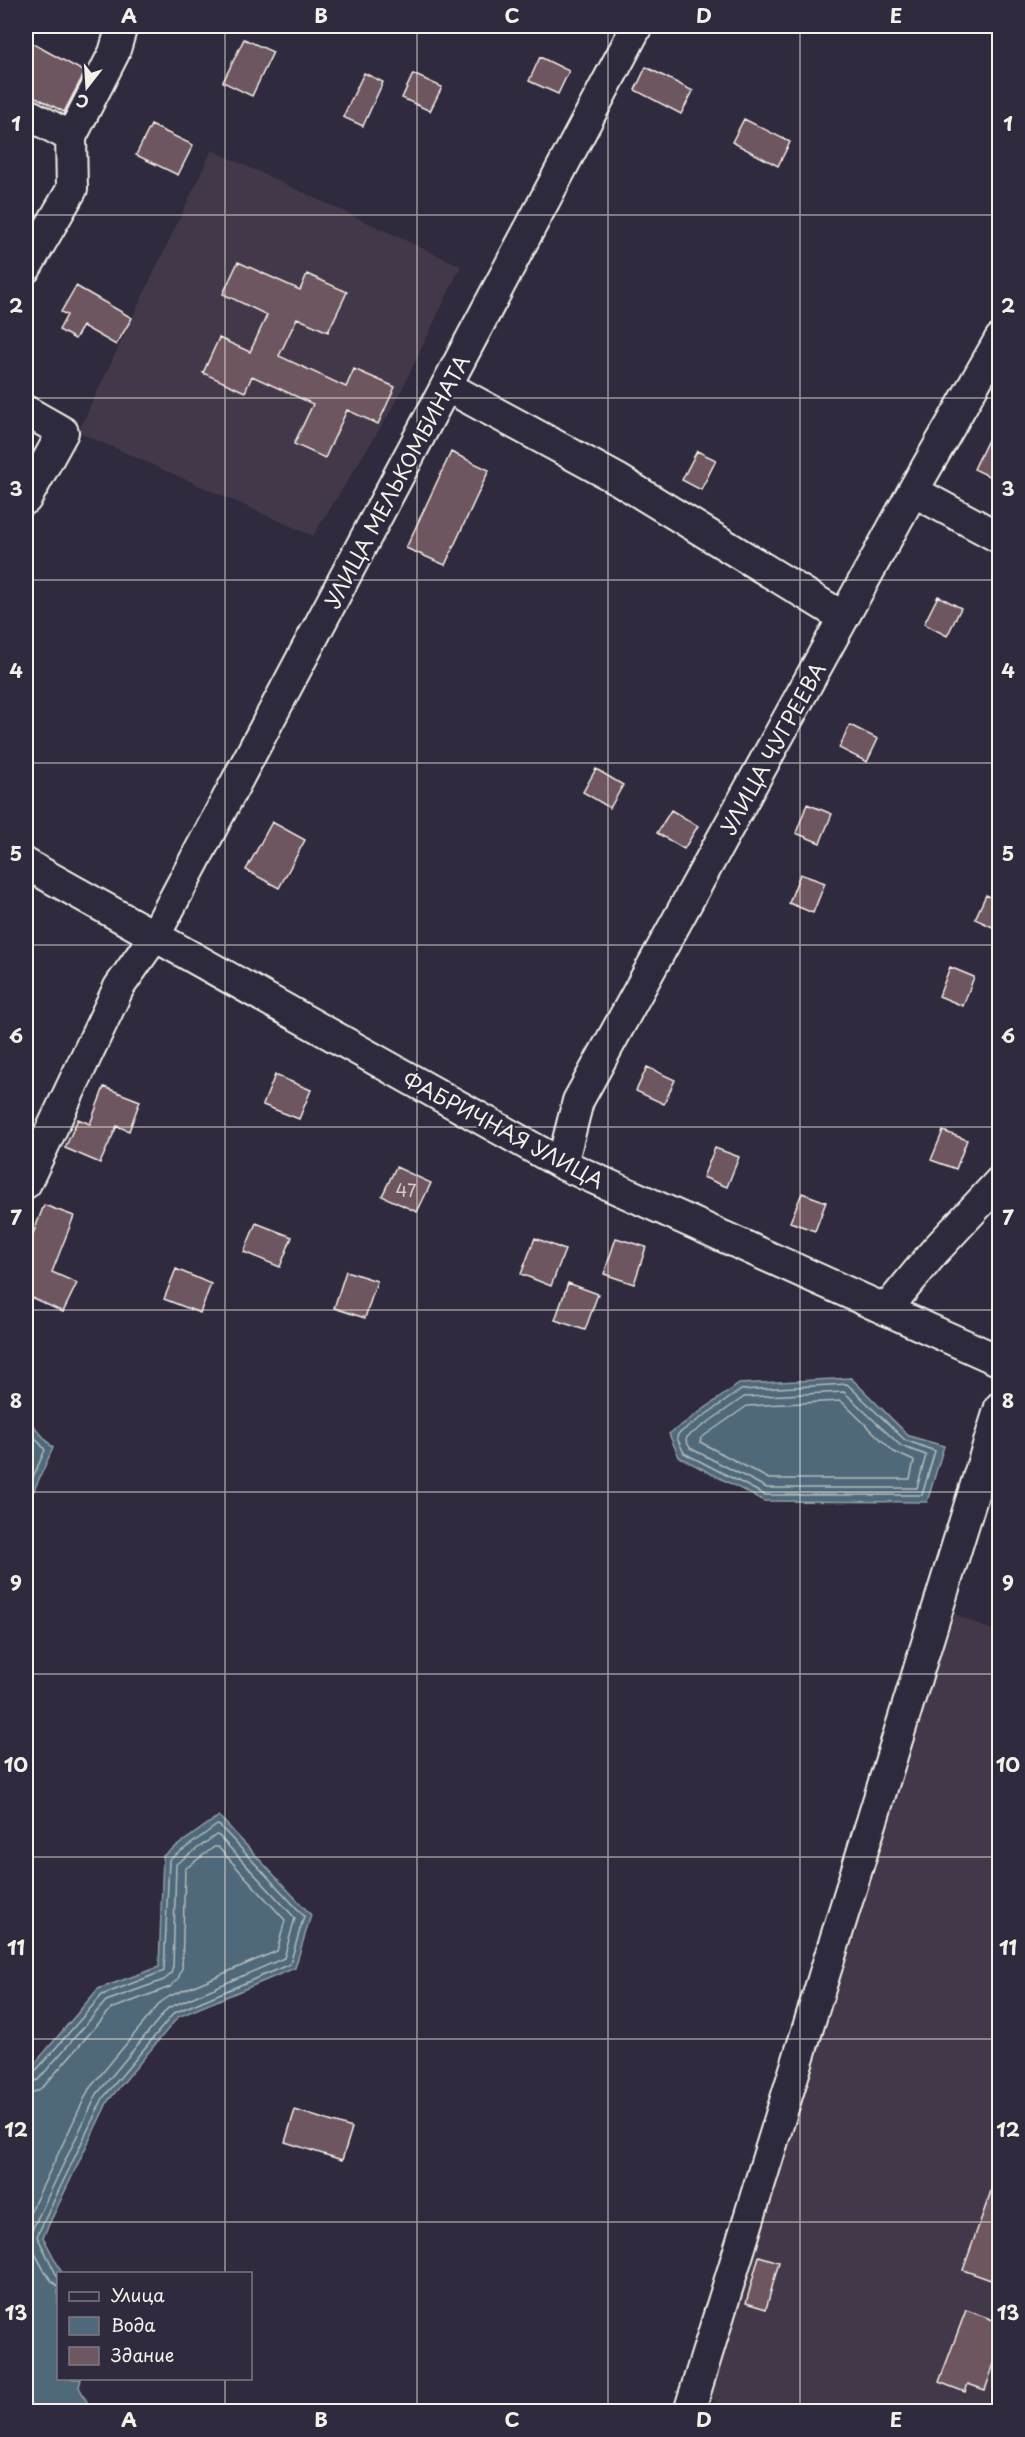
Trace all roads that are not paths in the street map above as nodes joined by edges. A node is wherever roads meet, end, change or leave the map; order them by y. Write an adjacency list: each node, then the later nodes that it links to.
1 (122, 26): 4 (street)
2 (638, 26): 7 (street, УЛИЦА МЕЛЬКОМБИНАТА)
3 (26, 113): 4 (street)
4 (71, 137): 5 (street)
5 (26, 268)
6 (999, 339): 9 (street, УЛИЦА ЧУГРЕЕВА)
7 (446, 386): 12 (street); 14 (street, УЛИЦА МЕЛЬКОМБИНАТА)
8 (26, 411): 10 (street)
9 (913, 491): 11 (street); 12 (street, УЛИЦА ЧУГРЕЕВА)
10 (26, 499)
11 (999, 538)
12 (843, 617): 15 (street, УЛИЦА ЧУГРЕЕВА)
13 (26, 864): 14 (street, ФАБРИЧНАЯ УЛИЦА)
14 (154, 937): 15 (street, ФАБРИЧНАЯ УЛИЦА); 17 (street, УЛИЦА МЕЛЬКОМБИНАТА)
15 (562, 1164): 18 (street, ФАБРИЧНАЯ УЛИЦА)
16 (999, 1181): 18 (street)
17 (26, 1183)
18 (886, 1310): 19 (street, ФАБРИЧНАЯ УЛИЦА)
19 (999, 1361)
20 (999, 1407): 21 (street)
21 (689, 2412)

